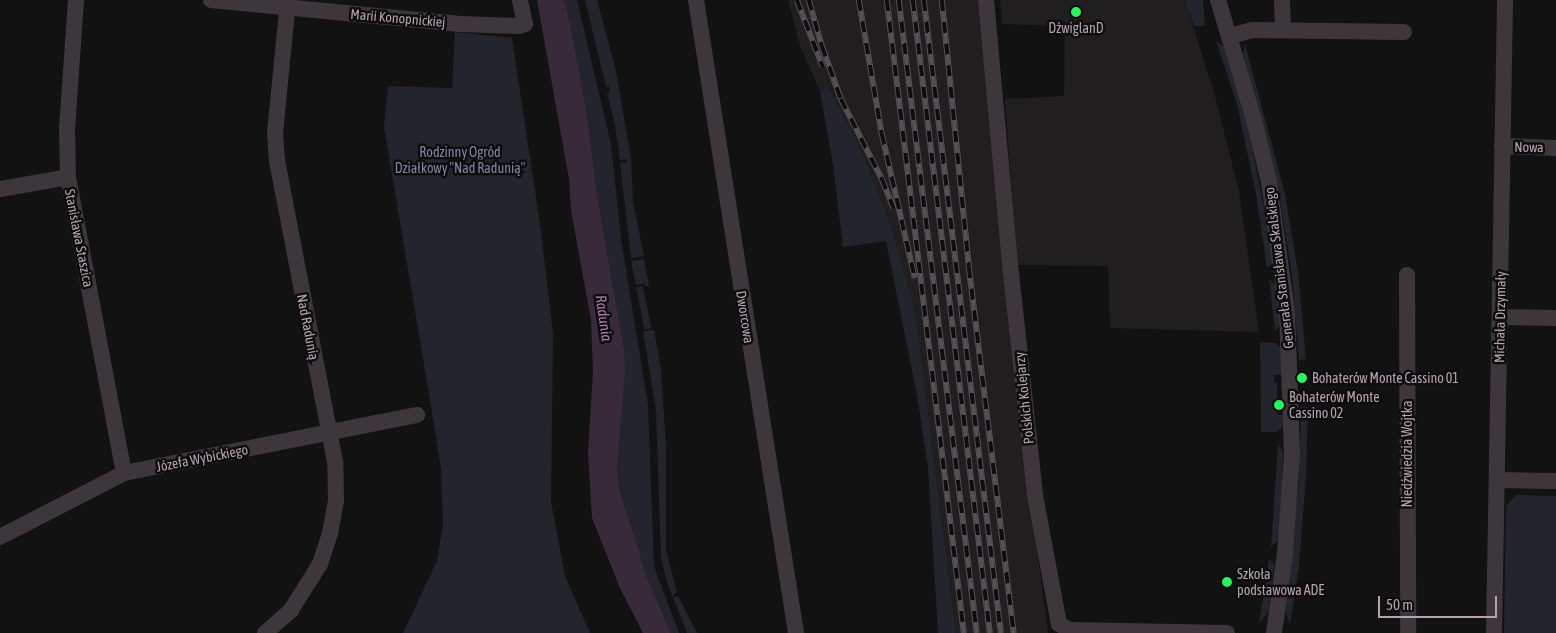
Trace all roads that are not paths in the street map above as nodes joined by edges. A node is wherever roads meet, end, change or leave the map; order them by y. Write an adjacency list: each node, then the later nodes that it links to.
1 (76, 0): 15 (street, Stanisława Staszica)
2 (211, 0): 9 (street, Marii Konopnickiej)
3 (520, 0): 9 (street, Marii Konopnickiej)
4 (696, 0): 27 (street, Dworcowa)
5 (986, 0): 28 (street, Polskich Kolejarzy)
6 (1218, 0): 12 (street, Generała Stanisława Skalskiego)
7 (1282, 0): 10 (street)
8 (1505, 0): 13 (street, Michała Drzymały)
9 (288, 4): 21 (street, Nad Radunią)
10 (1282, 30): 11 (street); 12 (street)
11 (1404, 32)
12 (1230, 36): 29 (street, Generała Stanisława Skalskiego)
13 (1502, 146): 14 (street, Nowa); 18 (street, Michała Drzymały)
14 (1556, 148)
15 (68, 176): 16 (street); 22 (street, Stanisława Staszica)
16 (0, 189)
17 (1407, 276): 30 (street, Niedźwiedzia Wojtka)
18 (1500, 317): 19 (street); 23 (street, Michała Drzymały)
19 (1556, 318)
20 (418, 415): 21 (street, Józefa Wybickiego)
21 (328, 432): 22 (street, Józefa Wybickiego); 26 (street, Nad Radunią)
22 (124, 473): 25 (street, Józefa Wybickiego)
23 (1497, 480): 24 (street); 31 (street, Michała Drzymały)
24 (1556, 480)
25 (0, 537)
26 (265, 633)
27 (796, 633)
28 (1227, 633)
29 (1274, 633)
30 (1408, 633)
31 (1494, 633)

